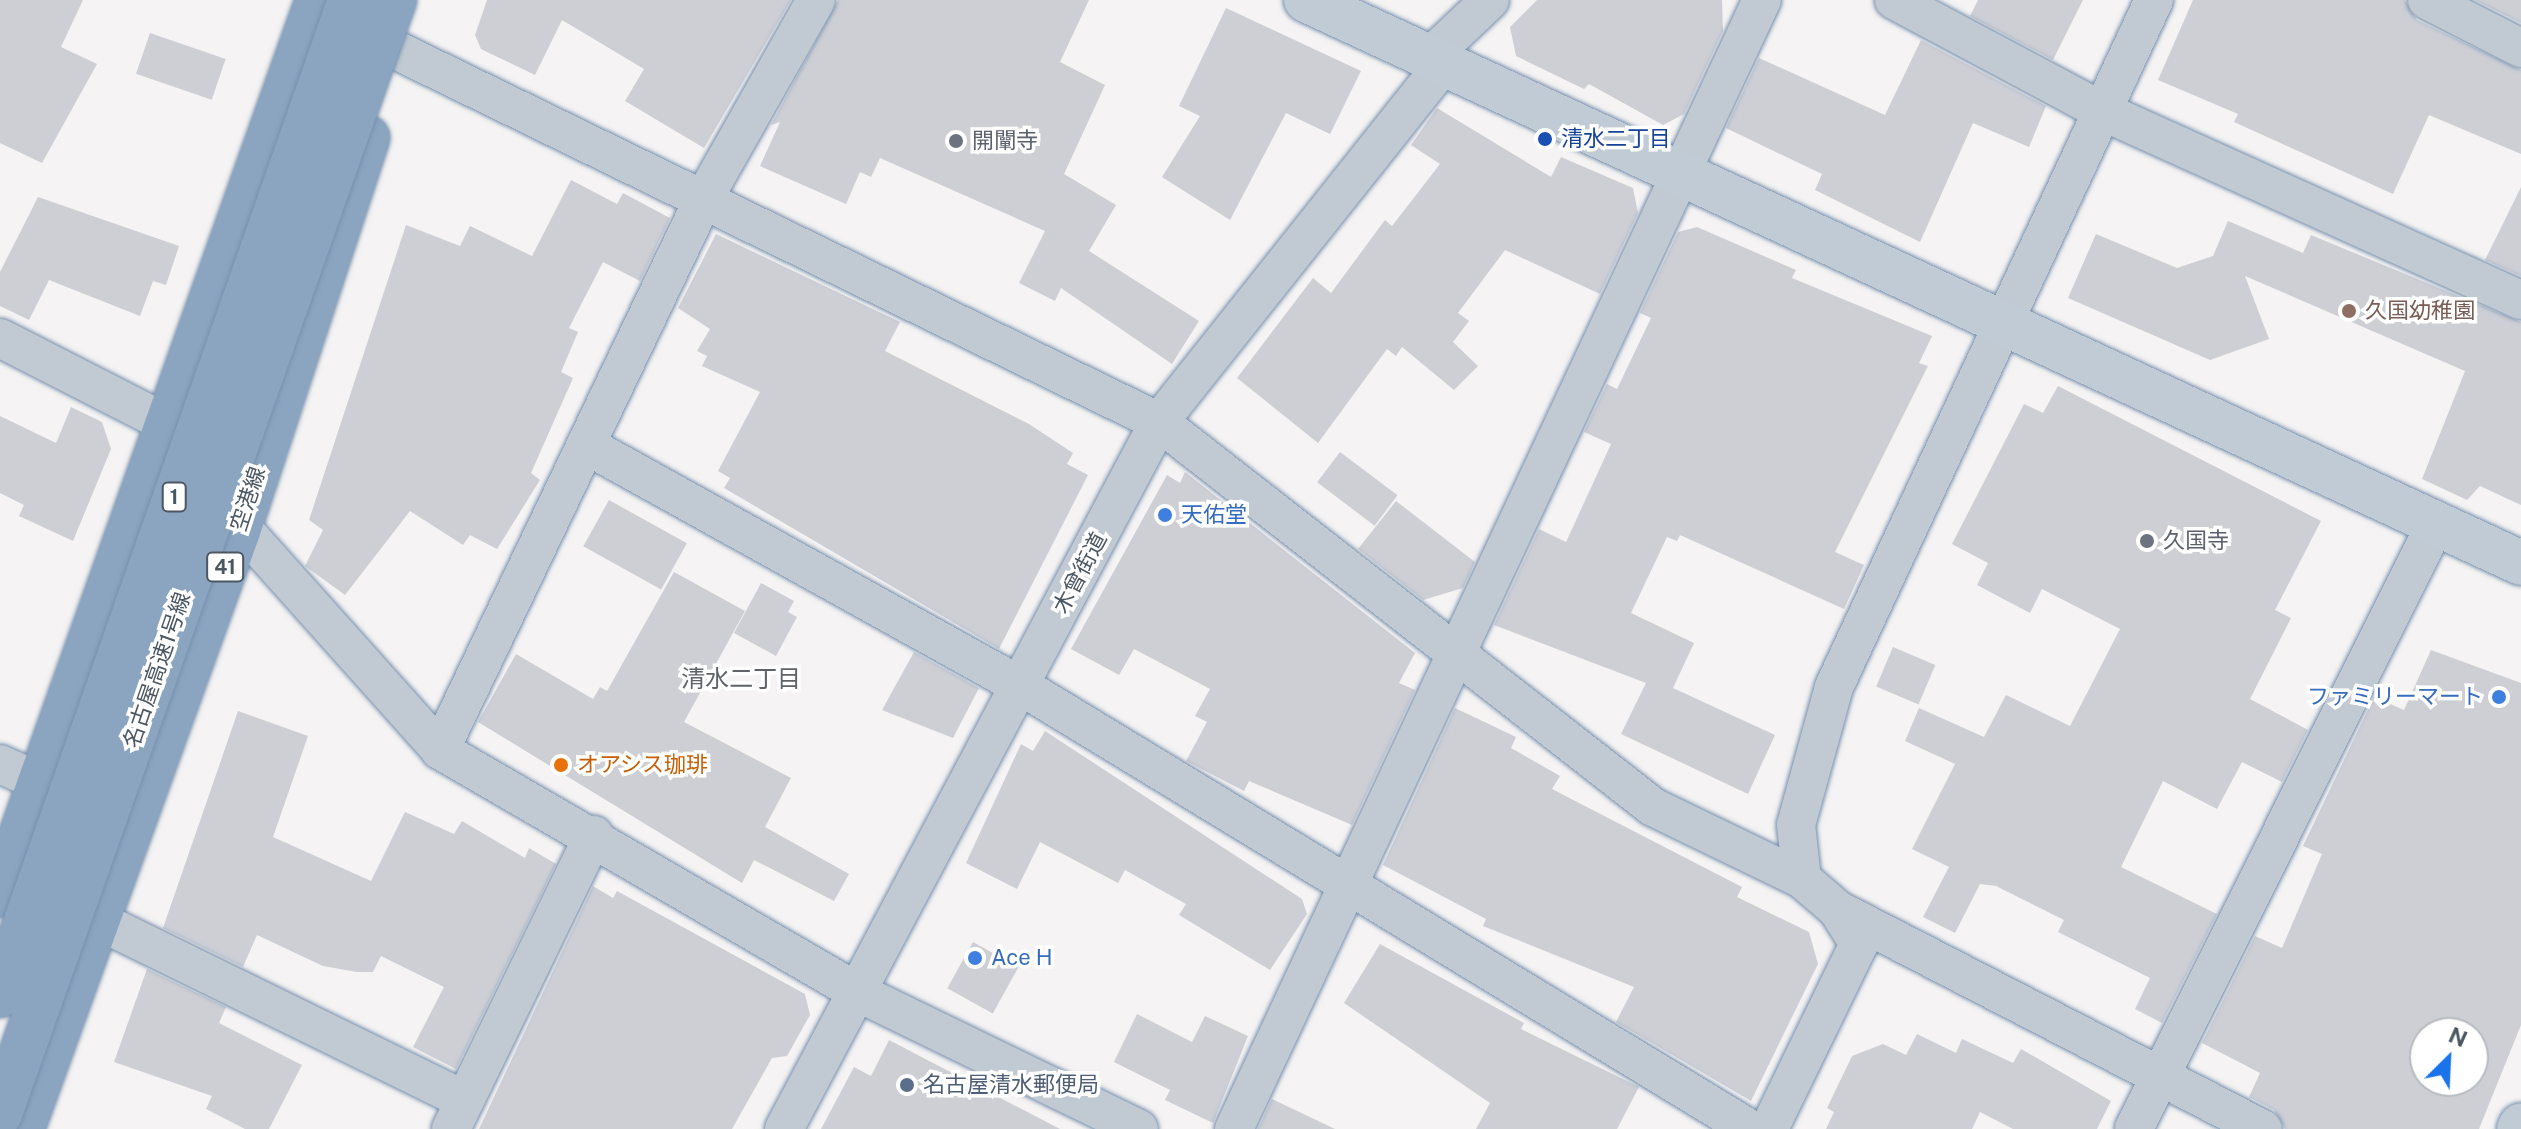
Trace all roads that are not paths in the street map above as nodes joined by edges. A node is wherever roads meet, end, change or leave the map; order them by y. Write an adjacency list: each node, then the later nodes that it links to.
1 (318, 0): 22 (highway)
2 (350, 0): 38 (highway, 名古屋高速1号線 / 1, bridge)
3 (394, 0): 40 (highway, 名古屋高速1号線 / 1, bridge)
4 (414, 0): 13 (highway, 空港線 / 41)
5 (816, 0): 17 (street)
6 (1306, 0): 14 (street)
7 (1490, 0): 14 (street, 木曾街道)
8 (1762, 0): 16 (street)
9 (1894, 0): 15 (street)
10 (2154, 0): 15 (street)
11 (2427, 0): 12 (street)
12 (2521, 48)
13 (396, 50): 17 (street); 25 (highway, 空港線 / 41)
14 (1438, 59): 16 (street); 21 (street, 木曾街道)
15 (2102, 111): 18 (street); 19 (street)
16 (1681, 171): 19 (street); 27 (street)
17 (704, 198): 21 (street); 23 (street)
18 (2521, 300)
19 (2003, 324): 24 (street); 32 (street)
20 (0, 338): 22 (street)
21 (1159, 422): 27 (street); 28 (street, 木曾街道)
22 (172, 426): 25 (street); 30 (highway)
23 (586, 445): 28 (street); 29 (street)
24 (2435, 525): 26 (street); 39 (street)
25 (238, 531): 29 (street); 36 (highway, 空港線 / 41)
26 (2521, 563)
27 (1453, 655): 32 (street); 33 (street)
28 (1021, 686): 33 (street); 37 (street, 木曾街道)
29 (440, 750): 31 (street)
30 (19, 772): 34 (highway)
31 (594, 835): 37 (street); 41 (street)
32 (1802, 879): 35 (street)
33 (1345, 888): 45 (street); 46 (street)
34 (0, 895)
35 (1838, 910): 39 (street); 47 (street)
36 (93, 918): 41 (street); 43 (highway, 空港線 / 41)
37 (859, 993): 42 (street); 44 (street, 木曾街道)
38 (0, 995)
39 (2160, 1077): 48 (street); 49 (street)
40 (0, 1114)
41 (458, 1115)
42 (1127, 1126)
43 (22, 1129)
44 (784, 1129)
45 (1234, 1129)
46 (1750, 1129)
47 (1769, 1129)
48 (2134, 1129)
49 (2263, 1129)

